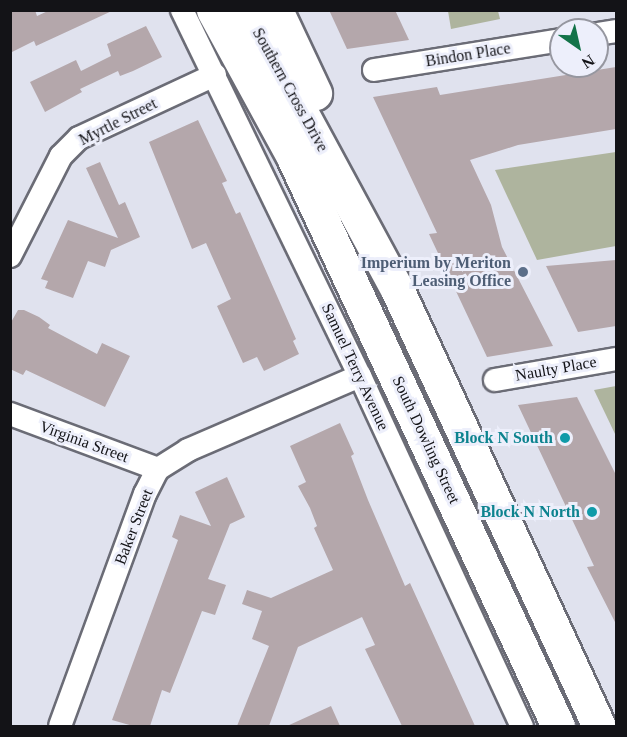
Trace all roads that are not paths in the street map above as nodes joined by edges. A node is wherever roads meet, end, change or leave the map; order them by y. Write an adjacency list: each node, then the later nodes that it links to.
1 (182, 10): 7 (street, Samuel Terry Avenue)
2 (213, 10): 8 (highway, Southern Cross Drive)
3 (246, 10): 14 (highway, Southern Cross Drive)
4 (276, 10): 14 (highway)
5 (549, 42): 6 (street, Bindon Place)
6 (374, 70)
7 (215, 75): 9 (street, Myrtle Street); 11 (street, Samuel Terry Avenue)
8 (293, 157): 18 (highway, South Dowling Street)
9 (10, 256)
10 (616, 358): 12 (street, Naulty Place)
11 (360, 376): 15 (street, Baker Street); 17 (street, Samuel Terry Avenue)
12 (495, 380)
13 (10, 414): 15 (street, Virginia Street)
14 (455, 419): 19 (highway)
15 (158, 469): 16 (street, Baker Street)
16 (60, 726)
17 (522, 726)
18 (558, 726)
19 (599, 726)

